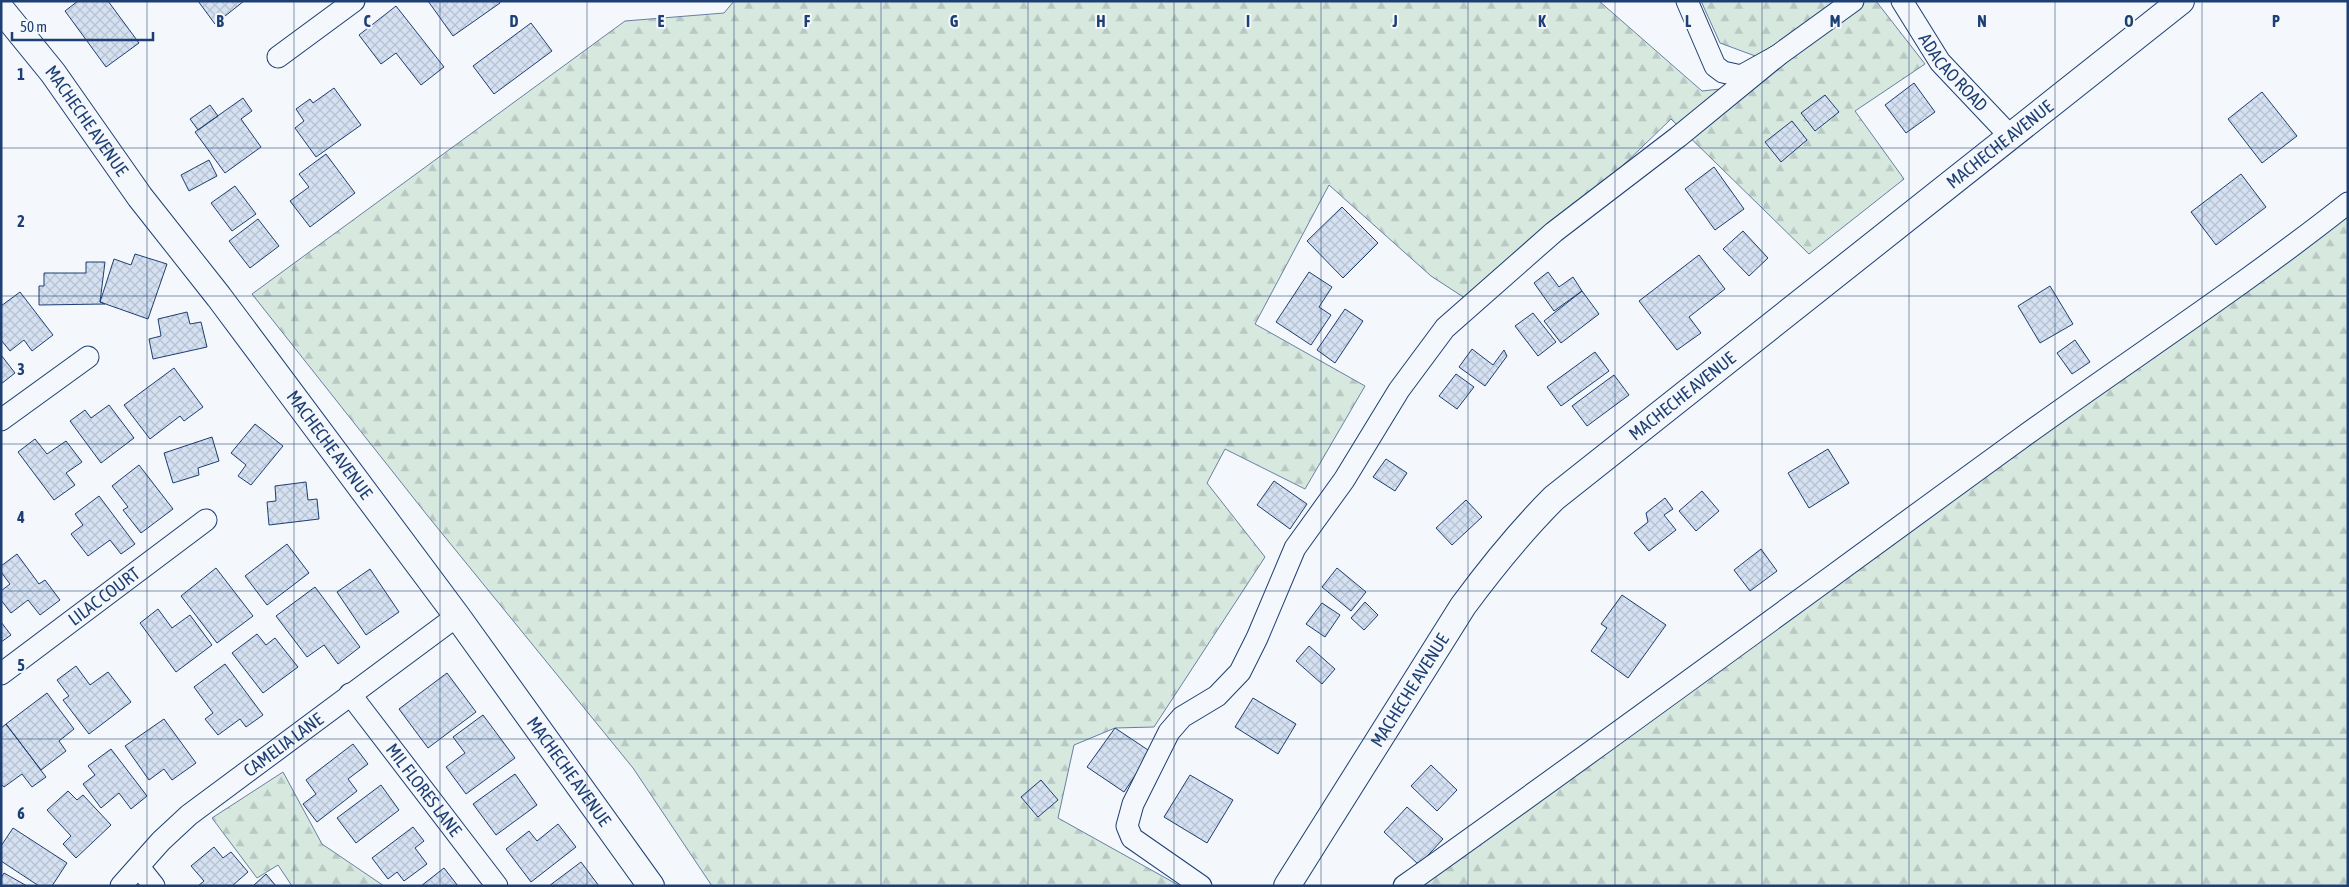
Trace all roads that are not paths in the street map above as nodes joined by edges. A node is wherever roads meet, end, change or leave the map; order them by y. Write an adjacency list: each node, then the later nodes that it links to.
1 (354, 1): 8 (street)
2 (1688, 1): 7 (street)
3 (1853, 1): 7 (street)
4 (1902, 1): 9 (street, ADACAO ROAD)
5 (2181, 1): 9 (main road, MACHECHE AVENUE)
6 (1, 9): 14 (main road, MACHECHE AVENUE)
7 (1777, 56): 22 (street)
8 (278, 57)
9 (2011, 137): 23 (main road, MACHECHE AVENUE)
10 (2348, 203): 24 (street)
11 (88, 357): 12 (street)
12 (1, 420)
13 (206, 520): 15 (street, LILAC COURT)
14 (457, 616): 16 (street, CAMELIA LANE); 21 (main road, MACHECHE AVENUE)
15 (1, 674)
16 (350, 694): 17 (street, CAMELIA LANE); 20 (street, MIL FLORES LANE)
17 (138, 867): 18 (street, CAMELIA LANE); 19 (street)
18 (121, 886)
19 (154, 886)
20 (497, 886)
21 (651, 886)
22 (1201, 886)
23 (1287, 886)
24 (1404, 886)

